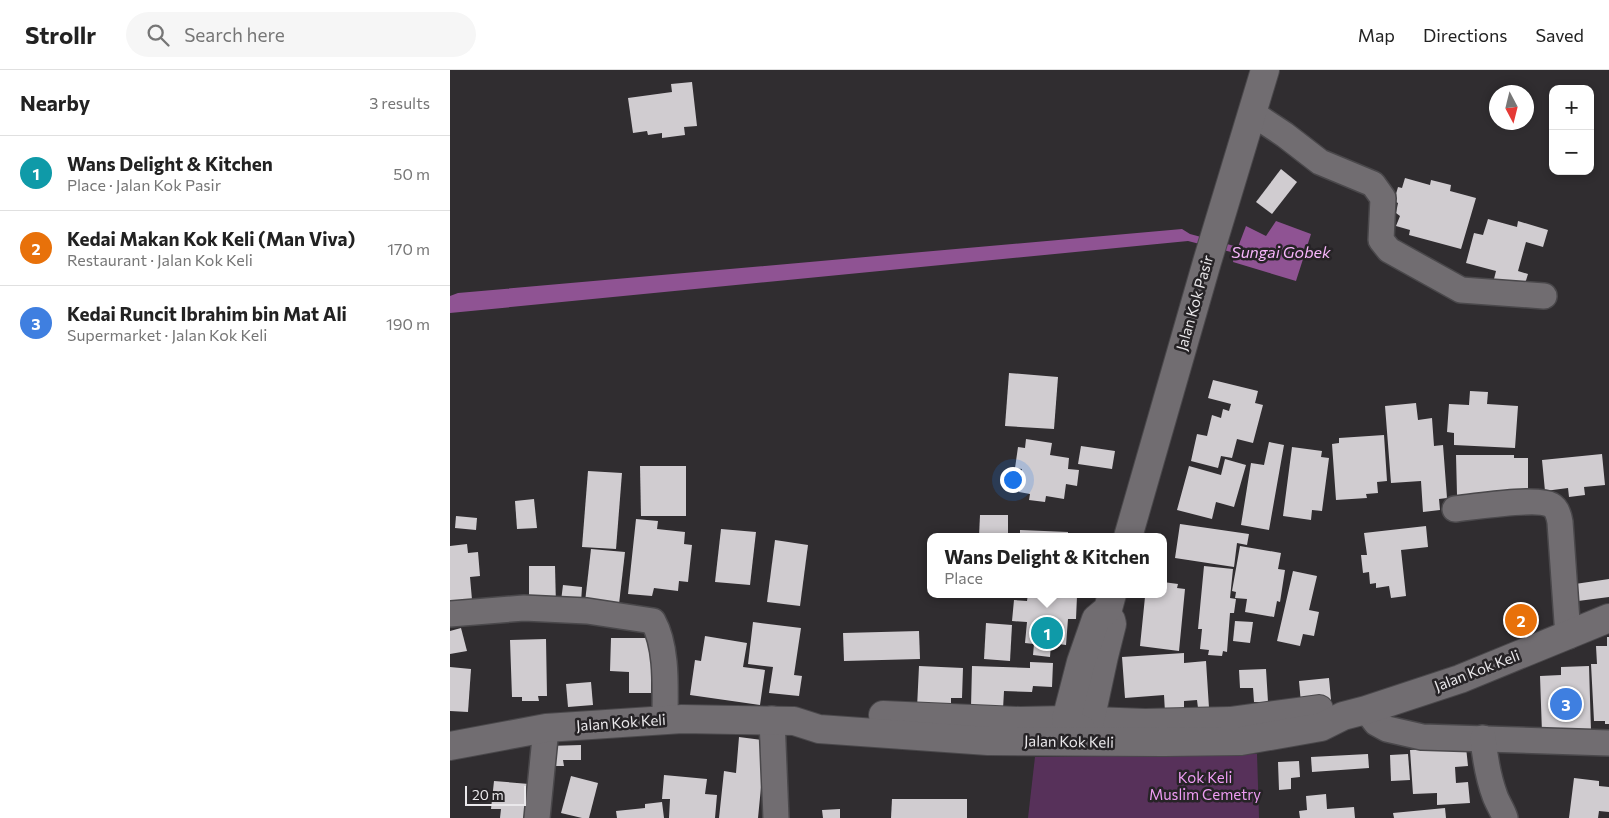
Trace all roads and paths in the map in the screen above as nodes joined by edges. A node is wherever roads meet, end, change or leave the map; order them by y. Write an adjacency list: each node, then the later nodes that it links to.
1 (1265, 70): 2 (street, Jalan Kok Pasir)
2 (1252, 113): 3 (street); 5 (street, Jalan Kok Pasir)
3 (1544, 296)
4 (1455, 509): 9 (street)
5 (1129, 533)
6 (1110, 602): 10 (street)
7 (450, 614): 12 (street)
8 (1609, 618): 9 (street, Jalan Kok Keli)
9 (1568, 636): 11 (street, Jalan Kok Keli)
10 (1093, 659): 14 (street); 15 (street); 16 (street)
11 (1355, 713): 16 (street, Jalan Kok Keli); 18 (street); 20 (street, Jalan Kok Keli)
12 (665, 720): 13 (street, Jalan Kok Keli); 17 (street, Jalan Kok Keli)
13 (783, 720): 14 (street, Jalan Kok Keli); 19 (street, Jalan Kok Keli); 24 (street)
14 (1020, 721): 15 (street, Jalan Kok Keli)
15 (1078, 723): 16 (street, Jalan Kok Keli); 19 (street); 20 (street)
16 (1145, 723)
17 (546, 728): 22 (street, Jalan Kok Keli); 23 (street)
18 (1483, 738): 21 (street); 25 (street)
19 (988, 741): 20 (street, Jalan Kok Keli)
20 (1164, 742)
21 (1609, 743)
22 (450, 746)
23 (537, 818)
24 (776, 818)
25 (1505, 818)

